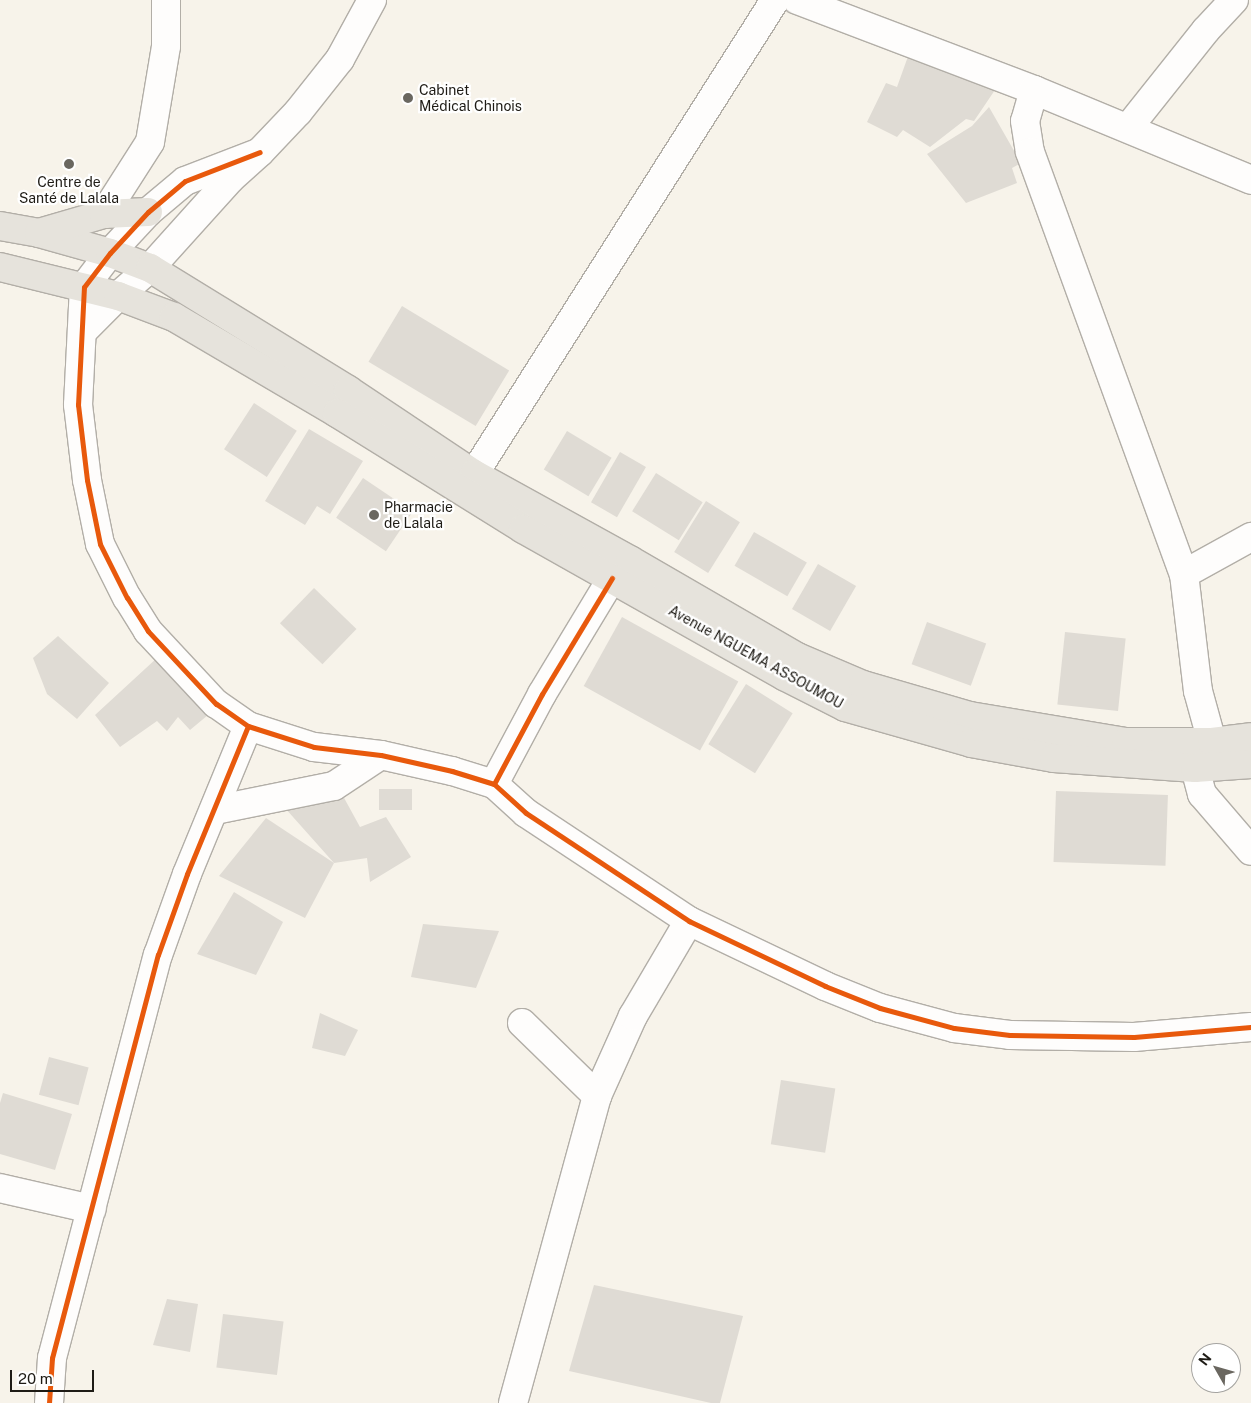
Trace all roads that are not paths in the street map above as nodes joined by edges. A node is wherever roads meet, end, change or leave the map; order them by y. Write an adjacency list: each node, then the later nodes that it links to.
1 (166, 0): 11 (street)
2 (372, 0): 8 (street)
3 (775, 0): 21 (street)
4 (797, 0): 6 (street)
5 (1234, 0): 7 (street)
6 (1034, 90): 7 (street); 23 (street)
7 (1128, 128): 9 (street)
8 (260, 152): 10 (street); 16 (street)
9 (1251, 180)
10 (148, 212): 11 (main road); 14 (street)
11 (104, 214): 13 (main road)
12 (0, 226): 13 (main road)
13 (39, 233): 14 (main road)
14 (110, 253): 16 (main road); 17 (street)
15 (0, 267): 17 (main road)
16 (150, 268): 18 (street); 20 (main road)
17 (84, 287): 18 (main road); 19 (street)
18 (118, 296): 19 (street); 20 (main road)
19 (82, 332): 25 (street)
20 (343, 401): 21 (main road, Avenue NGUEMA ASSOUMOU); 24 (main road, Avenue NGUEMA ASSOUMOU)
21 (474, 474): 27 (main road, Avenue NGUEMA ASSOUMOU)
22 (1251, 537): 23 (street)
23 (1184, 574): 27 (street)
24 (612, 578): 30 (main road, Avenue NGUEMA ASSOUMOU); 31 (street)
25 (248, 726): 28 (street); 32 (street)
26 (1251, 737): 27 (main road, Avenue NGUEMA ASSOUMOU)
27 (1212, 742)
28 (381, 756): 31 (street); 32 (street)
29 (1251, 764): 30 (main road, Avenue NGUEMA ASSOUMOU)
30 (1195, 768): 33 (street)
31 (494, 784): 34 (street)
32 (215, 810): 39 (street)
33 (1251, 852)
34 (689, 921): 36 (street); 37 (street)
35 (522, 1023): 37 (street)
36 (1251, 1027)
37 (597, 1096): 41 (street)
38 (0, 1188): 39 (street)
39 (92, 1209): 40 (street)
40 (49, 1403)
41 (513, 1403)

